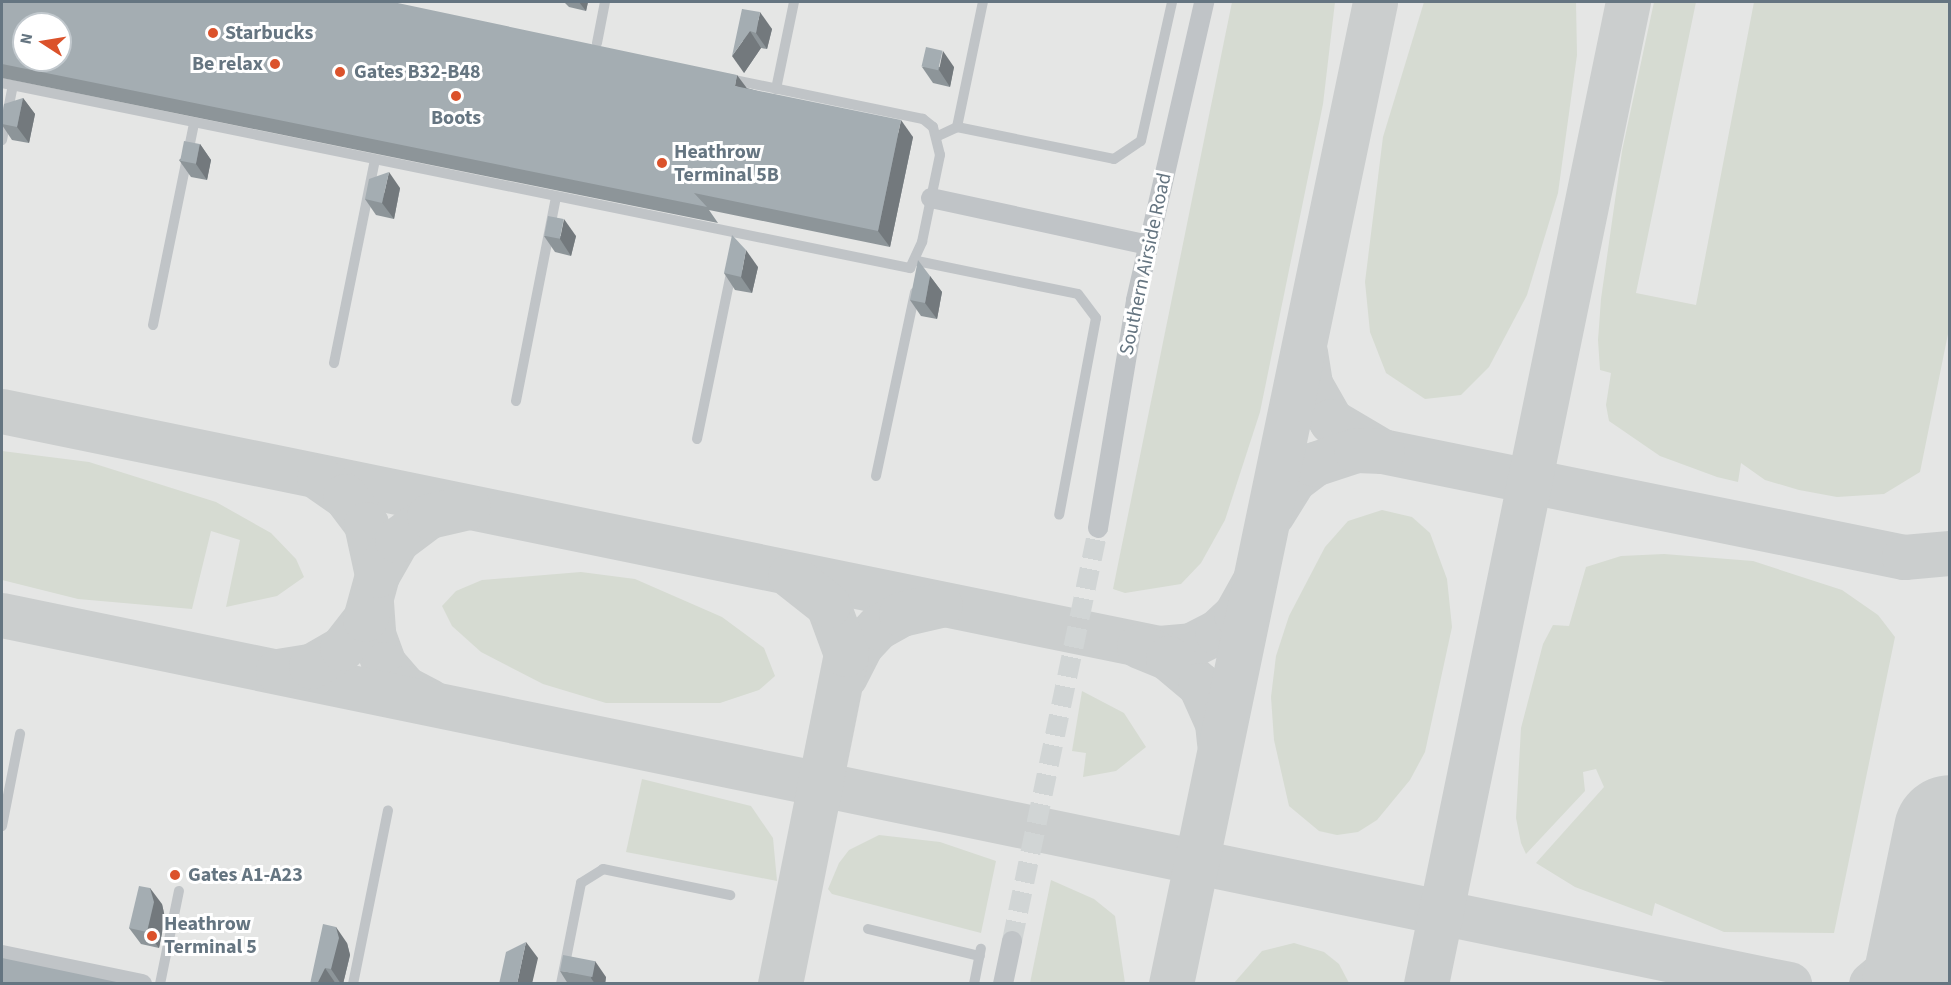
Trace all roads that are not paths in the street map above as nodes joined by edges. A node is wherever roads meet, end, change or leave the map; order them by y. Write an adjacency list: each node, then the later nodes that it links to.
1 (605, 2): 6 (lane)
2 (794, 2): 11 (lane)
3 (983, 2): 13 (lane)
4 (1172, 2): 13 (lane)
5 (1204, 2): 19 (street, Southern Airside Road)
6 (597, 43)
7 (579, 49): 8 (lane)
8 (602, 54)
9 (718, 77): 11 (lane)
10 (7, 84): 12 (lane); 15 (lane)
11 (776, 89): 14 (lane)
12 (194, 123): 16 (lane); 22 (lane)
13 (957, 127): 14 (lane)
14 (938, 136): 18 (lane)
15 (2, 140)
16 (375, 160): 17 (lane); 23 (lane)
17 (556, 198): 20 (lane); 24 (lane)
18 (932, 198): 19 (street); 21 (lane)
19 (1149, 245): 28 (street, Southern Airside Road)
20 (736, 247): 21 (lane); 25 (lane)
21 (913, 264): 26 (lane); 27 (lane)
22 (153, 325)
23 (334, 363)
24 (516, 401)
25 (697, 439)
26 (876, 476)
27 (1059, 514)
28 (1098, 528)
29 (20, 734): 31 (lane)
30 (388, 811): 39 (lane)
31 (2, 826)
32 (179, 891): 38 (lane)
33 (730, 896): 40 (lane)
34 (868, 929): 41 (lane)
35 (1012, 941): 42 (street)
36 (2, 955): 37 (street)
37 (142, 984)
38 (160, 984)
39 (353, 984)
40 (561, 984)
41 (974, 984)
42 (1003, 984)

